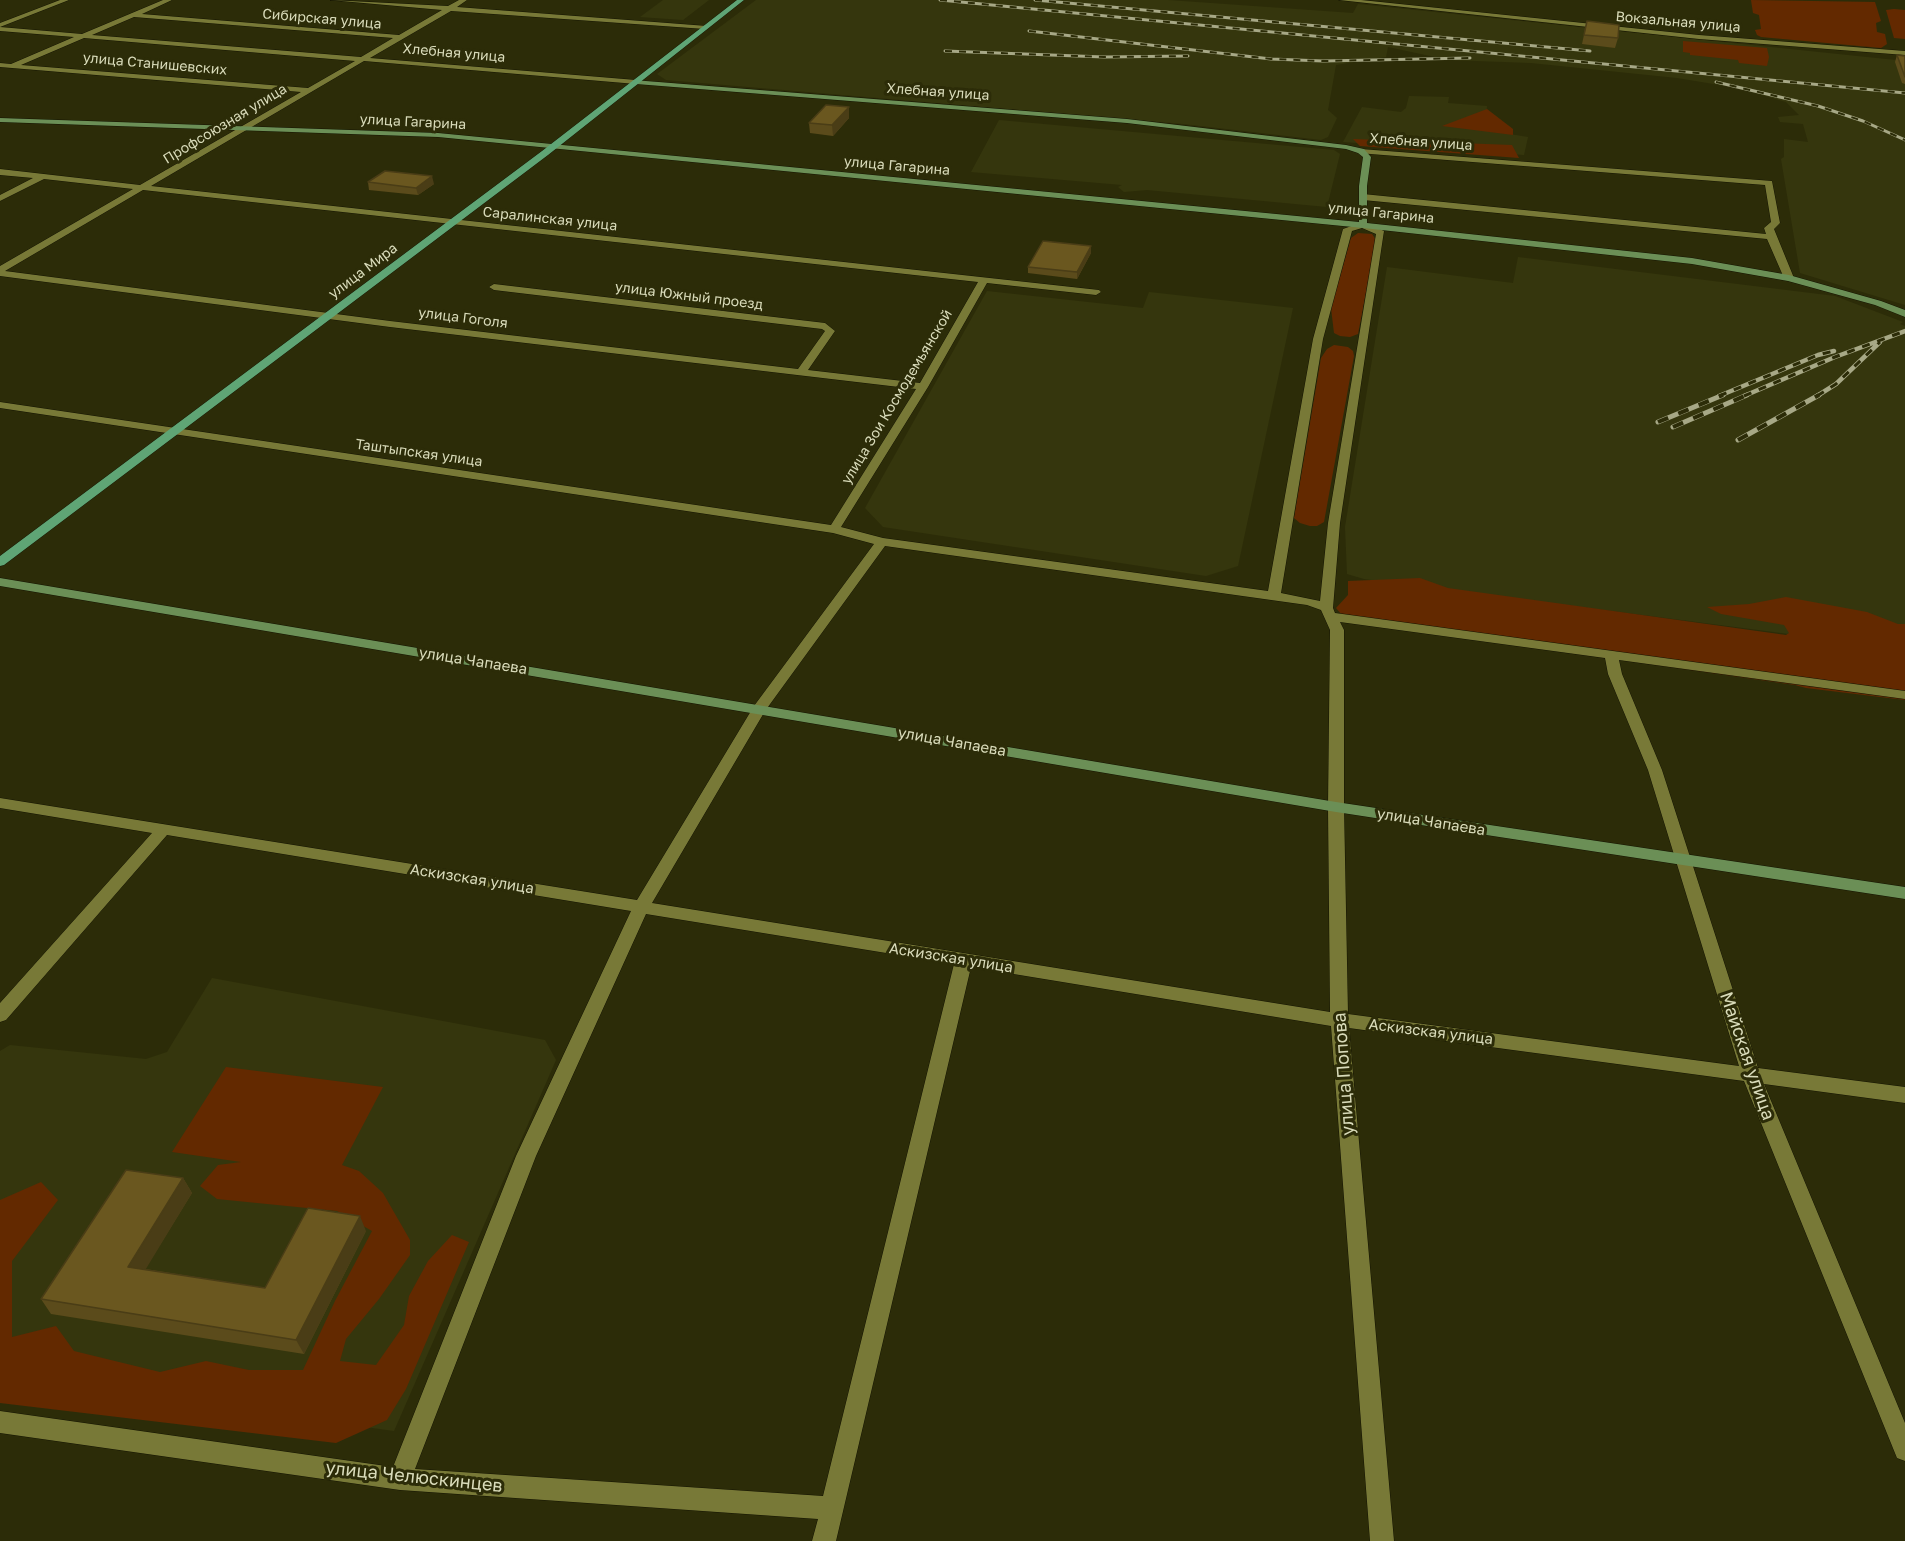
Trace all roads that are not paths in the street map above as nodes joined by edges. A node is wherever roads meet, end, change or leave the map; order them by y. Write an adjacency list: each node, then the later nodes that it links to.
1 (66, 0): 10 (street)
2 (169, 0): 9 (street)
3 (333, 0): 8 (street)
4 (464, 0): 8 (street, Профсоюзная улица)
5 (741, 0): 11 (main road, улица Мира)
6 (1342, 0): 7 (street, Вокзальная улица)
7 (1403, 3): 14 (street, Вокзальная улица)
8 (449, 9): 11 (street); 13 (street, Профсоюзная улица)
9 (134, 15): 12 (street); 13 (street, Сибирская улица)
10 (0, 27): 12 (street, Хлебная улица)
11 (705, 27): 19 (main road, улица Мира)
12 (83, 36): 15 (street, Хлебная улица); 17 (street)
13 (400, 38): 15 (street, Профсоюзная улица)
14 (1905, 53)
15 (364, 59): 19 (street, Хлебная улица); 20 (street, Профсоюзная улица)
16 (0, 65): 17 (street, улица Станишевских)
17 (10, 66): 18 (street); 20 (street, улица Станишевских)
18 (0, 70)
19 (636, 82): 23 (main road, улица Мира); 24 (street, Хлебная улица)
20 (309, 90): 22 (street, Профсоюзная улица)
21 (0, 120): 22 (street, улица Гагарина)
22 (243, 129): 23 (street, улица Гагарина); 27 (street, Профсоюзная улица)
23 (554, 146): 30 (main road, улица Мира); 31 (street, улица Гагарина)
24 (1361, 151): 28 (street); 32 (street, Хлебная улица)
25 (0, 172): 26 (street, Саралинская улица)
26 (44, 176): 27 (street, Саралинская улица); 29 (street)
27 (143, 188): 30 (street, Саралинская улица); 33 (street, Профсоюзная улица)
28 (1363, 197): 31 (street); 32 (street)
29 (0, 198)
30 (454, 222): 35 (street, Саралинская улица); 39 (main road, улица Мира)
31 (1363, 225): 34 (street, улица Гагарина); 48 (street); 49 (street, улица Попова)
32 (1770, 232): 34 (street)
33 (0, 271): 39 (street, улица Гоголя)
34 (1789, 278): 38 (street, улица Гагарина)
35 (984, 280): 37 (street, Саралинская улица); 41 (street, улица Зои Космодемьянской)
36 (494, 287): 40 (street, улица Южный проезд)
37 (1096, 292)
38 (1905, 314)
39 (329, 316): 40 (street, улица Гоголя); 43 (main road, улица Мира)
40 (801, 372): 41 (street, улица Гоголя)
41 (923, 387): 44 (street, улица Зои Космодемьянской)
42 (0, 405): 43 (street, Таштыпская улица)
43 (174, 432): 44 (street, Таштыпская улица); 46 (main road, улица Мира)
44 (834, 529): 45 (street, Таштыпская улица)
45 (882, 542): 48 (street, Таштыпская улица); 52 (street)
46 (0, 562)
47 (0, 582): 52 (street, улица Чапаева)
48 (1274, 595): 49 (street, Таштыпская улица)
49 (1329, 612): 50 (street, Таштыпская улица); 54 (street, улица Попова)
50 (1611, 654): 51 (street, Таштыпская улица); 56 (street, Майская улица)
51 (1905, 695)
52 (759, 709): 54 (street, улица Чапаева); 58 (street)
53 (0, 803): 55 (street, Аскизская улица)
54 (1336, 807): 56 (street, улица Чапаева); 61 (street, улица Попова)
55 (164, 829): 58 (street, Аскизская улица); 60 (street)
56 (1685, 860): 57 (street, улица Чапаева); 62 (street, Майская улица)
57 (1905, 893)
58 (640, 907): 59 (street, Аскизская улица); 66 (street)
59 (964, 960): 61 (street, Аскизская улица); 67 (street)
60 (0, 1015)
61 (1339, 1020): 62 (street, Аскизская улица); 69 (street, улица Попова)
62 (1750, 1073): 63 (street, Аскизская улица); 65 (street, Майская улица)
63 (1905, 1095)
64 (0, 1422): 66 (street, улица Челюскинцев)
65 (1905, 1450)
66 (400, 1479): 67 (street, улица Челюскинцев)
67 (831, 1508): 68 (street)
68 (824, 1541)
69 (1382, 1541)

